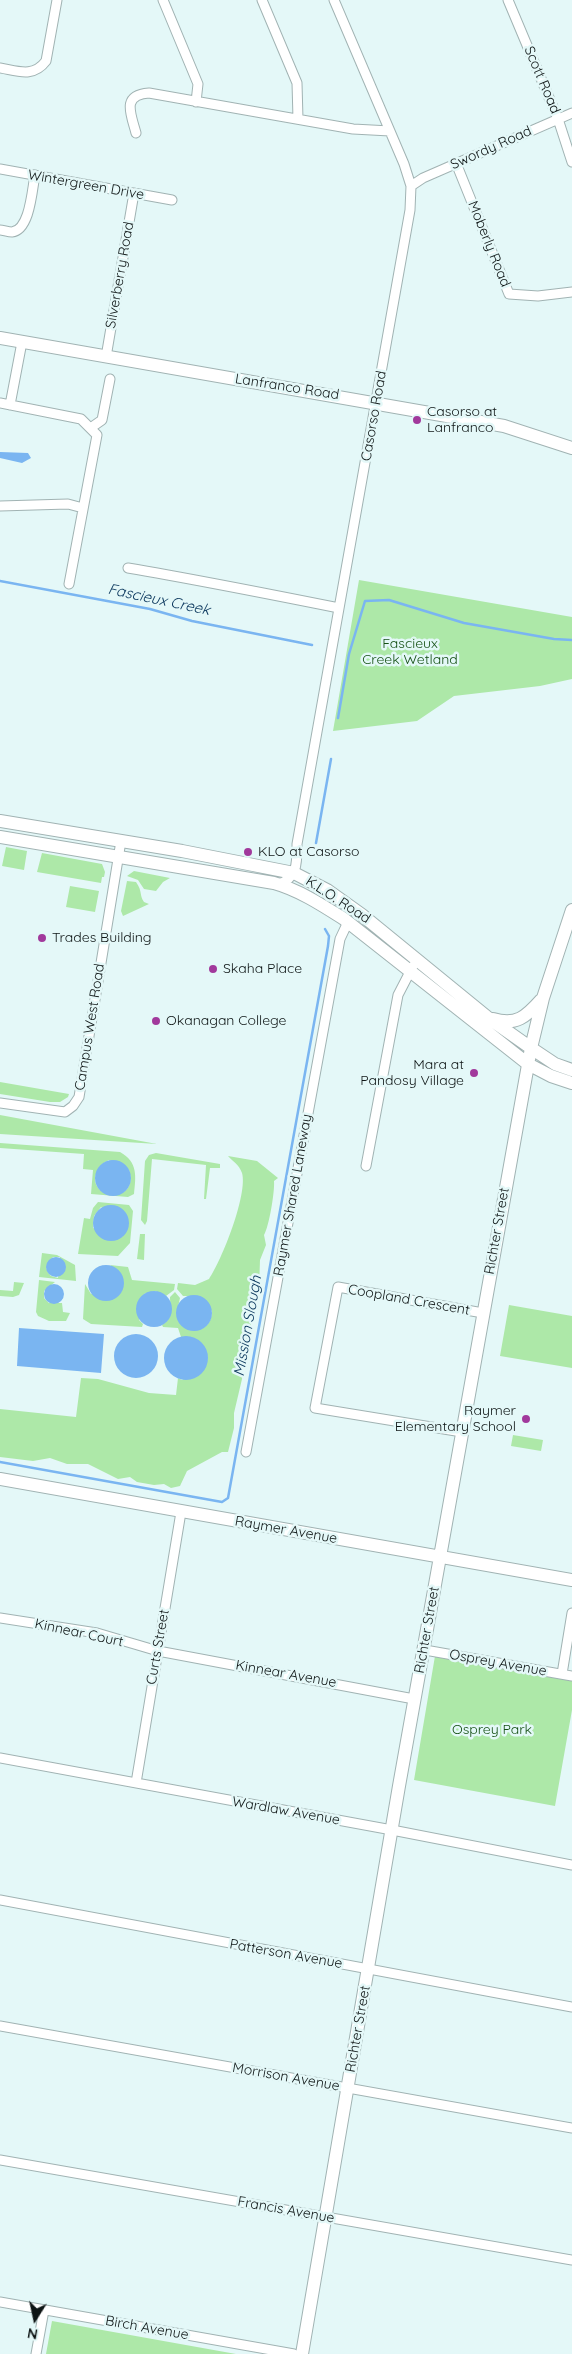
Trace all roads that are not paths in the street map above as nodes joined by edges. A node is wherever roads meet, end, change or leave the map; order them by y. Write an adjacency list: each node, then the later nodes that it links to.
1 (57, 0): 6 (street)
2 (163, 0): 7 (street)
3 (262, 0): 9 (street)
4 (334, 0): 11 (street, Casorso Road)
5 (508, 0): 10 (street, Scott Road)
6 (0, 68)
7 (196, 102): 9 (street); 12 (street)
8 (572, 113): 10 (street, Swordy Road)
9 (298, 119): 11 (street)
10 (558, 119): 13 (street, Scott Road); 14 (street, Swordy Road)
11 (390, 131): 17 (street, Casorso Road)
12 (136, 133)
13 (572, 162)
14 (456, 163): 17 (street, Swordy Road); 21 (street, Moberly Road)
15 (0, 170): 16 (street, Wintergreen Drive)
16 (35, 175): 18 (street, Wintergreen Drive); 20 (street)
17 (411, 186): 26 (street, Casorso Road)
18 (134, 193): 19 (street, Wintergreen Drive); 24 (street, Silverberry Road)
19 (172, 200)
20 (0, 230)
21 (572, 292)
22 (0, 338): 23 (main road, Lanfranco Road)
23 (22, 342): 24 (main road, Lanfranco Road); 28 (street)
24 (106, 357): 26 (main road, Lanfranco Road)
25 (110, 379): 29 (street)
26 (377, 402): 30 (main road, Lanfranco Road); 35 (street, Casorso Road)
27 (0, 403): 28 (street)
28 (10, 405): 29 (street)
29 (92, 427): 32 (street)
30 (572, 448)
31 (0, 506): 32 (street)
32 (83, 508): 34 (street)
33 (128, 568): 35 (street)
34 (69, 584)
35 (339, 608): 40 (street, Casorso Road)
36 (0, 821): 38 (main road, K.L.O. Road)
37 (0, 837): 39 (main road, K.L.O. Road)
38 (121, 842): 39 (street, Campus West Road); 40 (main road, K.L.O. Road)
39 (119, 858): 41 (main road, K.L.O. Road); 52 (street, Campus West Road)
40 (289, 872): 41 (street); 44 (main road, K.L.O. Road)
41 (278, 884): 43 (main road, K.L.O. Road)
42 (572, 910): 46 (main road, Richter Street)
43 (348, 922): 45 (main road, K.L.O. Road); 56 (street, Raymer Shared Laneway)
44 (418, 960): 45 (street); 47 (main road, K.L.O. Road)
45 (409, 972): 49 (main road, K.L.O. Road); 53 (street)
46 (543, 998): 47 (main road); 48 (main road, Richter Street)
47 (487, 1017): 48 (main road, K.L.O. Road)
48 (531, 1048): 49 (main road, Richter Street); 50 (main road, K.L.O. Road)
49 (528, 1064): 51 (main road, K.L.O. Road); 54 (main road, Richter Street)
50 (572, 1070)
51 (572, 1083)
52 (0, 1103)
53 (366, 1166)
54 (483, 1313): 55 (main road, Richter Street); 55 (street, Coopland Crescent)
55 (462, 1432): 59 (main road, Richter Street)
56 (246, 1452)
57 (0, 1479): 58 (main road, Raymer Avenue)
58 (181, 1512): 59 (main road, Raymer Avenue); 64 (street, Curts Street)
59 (440, 1558): 60 (main road, Raymer Avenue); 63 (main road, Richter Street)
60 (572, 1580)
61 (572, 1613): 65 (street)
62 (0, 1618): 64 (street, Kinnear Court)
63 (425, 1650): 65 (street, Osprey Avenue); 67 (main road, Richter Street)
64 (158, 1651): 67 (street, Kinnear Avenue); 69 (street, Curts Street)
65 (562, 1674): 66 (street, Osprey Avenue)
66 (572, 1676)
67 (414, 1699): 70 (main road, Richter Street)
68 (0, 1758): 69 (street, Wardlaw Avenue)
69 (136, 1783): 70 (street, Wardlaw Avenue)
70 (392, 1830): 71 (street, Wardlaw Avenue); 73 (main road, Richter Street)
71 (572, 1865)
72 (0, 1900): 73 (street, Patterson Avenue)
73 (368, 1969): 74 (street, Patterson Avenue); 76 (main road, Richter Street)
74 (572, 2007)
75 (0, 2026): 76 (street, Morrison Avenue)
76 (348, 2088): 77 (street, Morrison Avenue); 79 (main road, Richter Street)
77 (572, 2128)
78 (0, 2160): 79 (street, Francis Avenue)
79 (326, 2217): 80 (street, Francis Avenue); 85 (main road, Richter Street)
80 (572, 2260)
81 (0, 2302): 82 (street, Birch Avenue)
82 (44, 2310): 83 (street); 84 (street, Birch Avenue)
83 (36, 2354)
84 (294, 2354)
85 (302, 2354)

